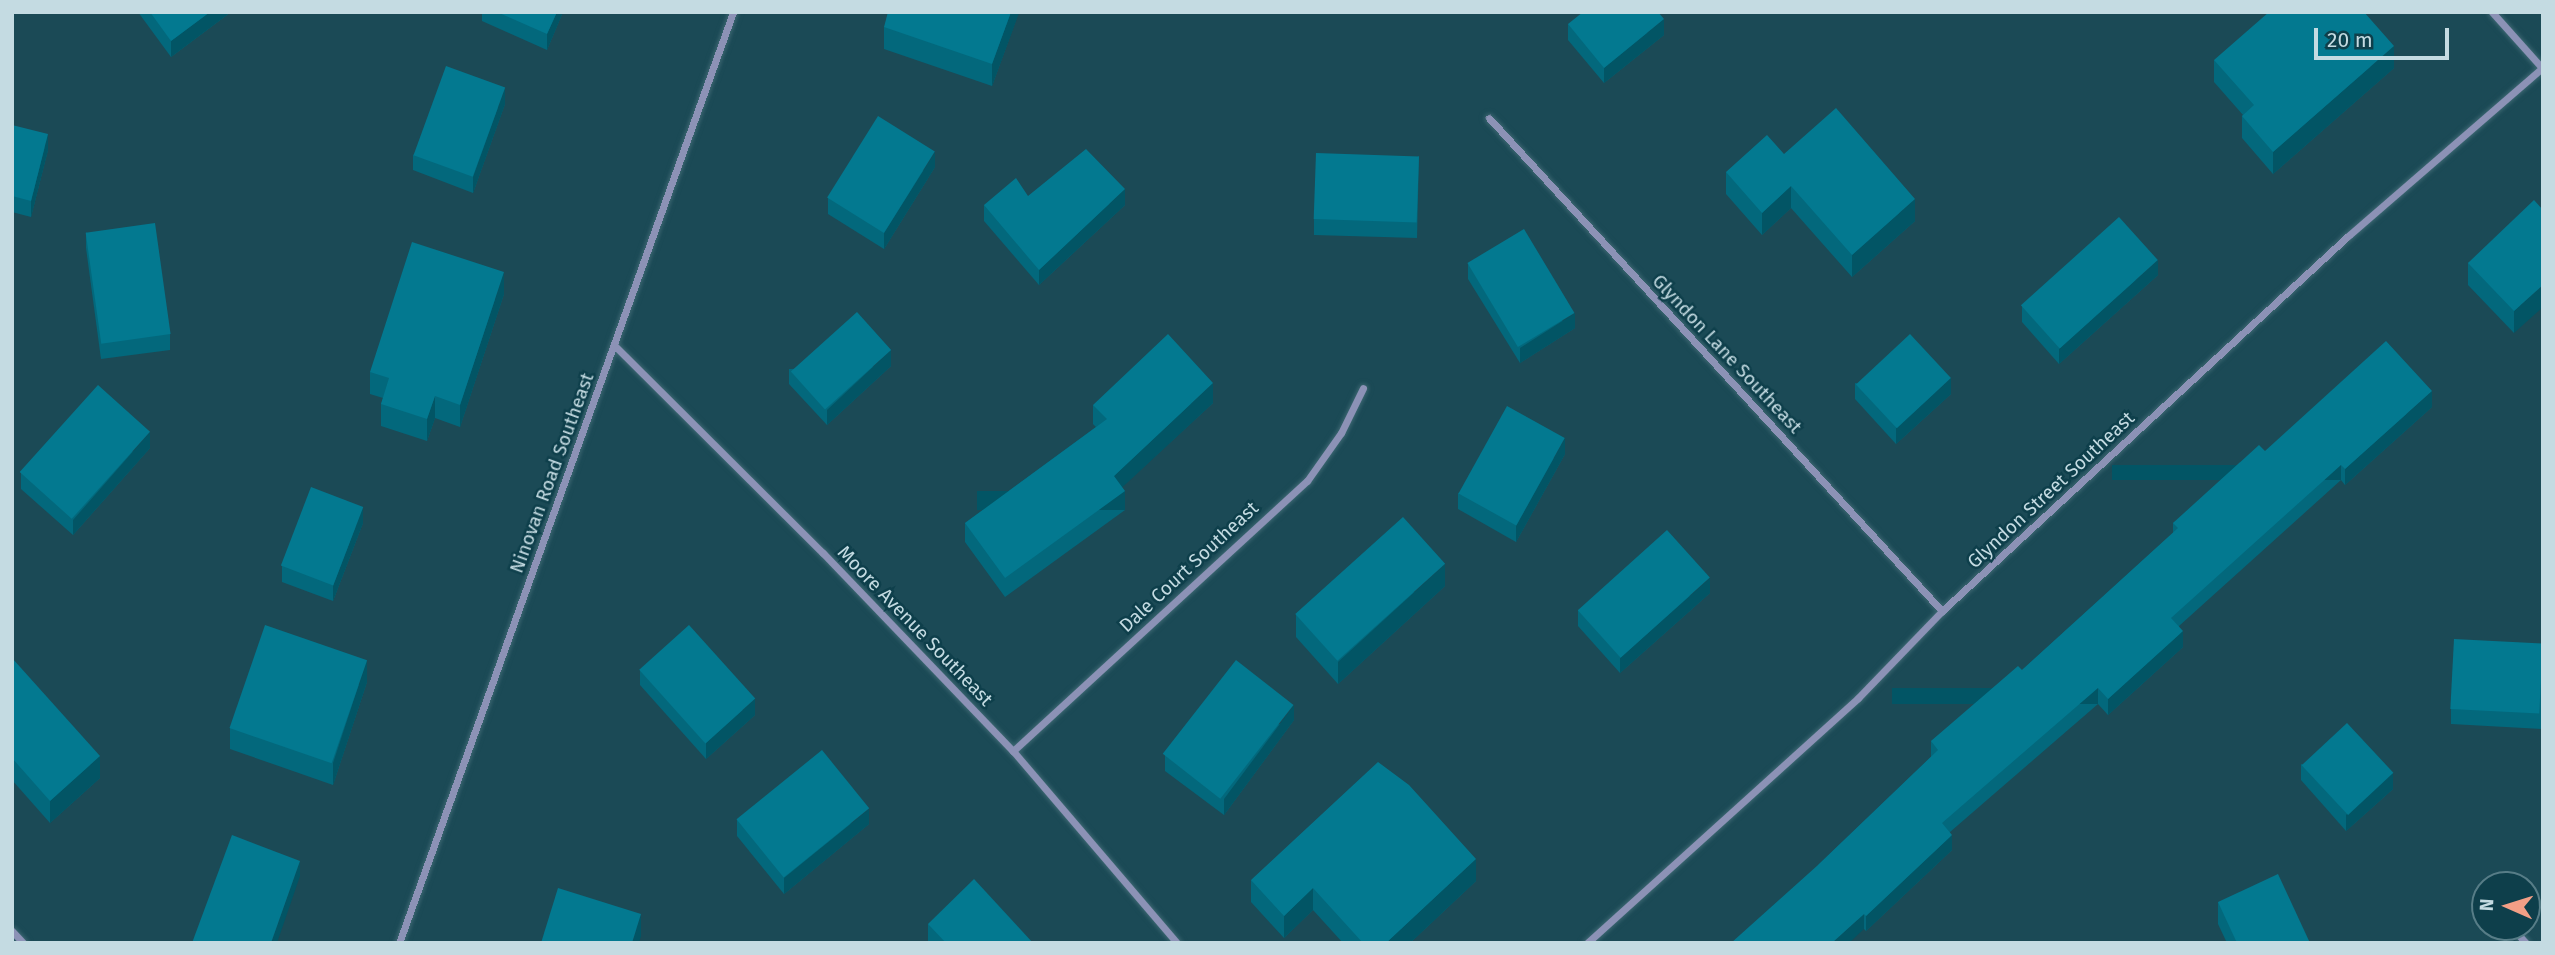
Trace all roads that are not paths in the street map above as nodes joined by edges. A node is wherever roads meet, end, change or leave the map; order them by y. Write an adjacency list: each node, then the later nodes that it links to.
1 (733, 12): 5 (street, Ninovan Road Southeast)
2 (2492, 12): 3 (street)
3 (2542, 68): 7 (street, Glyndon Street Southeast)
4 (1489, 118): 7 (street, Glyndon Lane Southeast)
5 (615, 346): 8 (street, Moore Avenue Southeast); 11 (street, Ninovan Road Southeast)
6 (1363, 388): 8 (street, Dale Court Southeast)
7 (1942, 611): 13 (street, Glyndon Street Southeast)
8 (1013, 751): 12 (street, Moore Avenue Southeast)
9 (12, 931): 10 (street)
10 (23, 943)
11 (399, 943)
12 (1177, 943)
13 (1587, 943)

